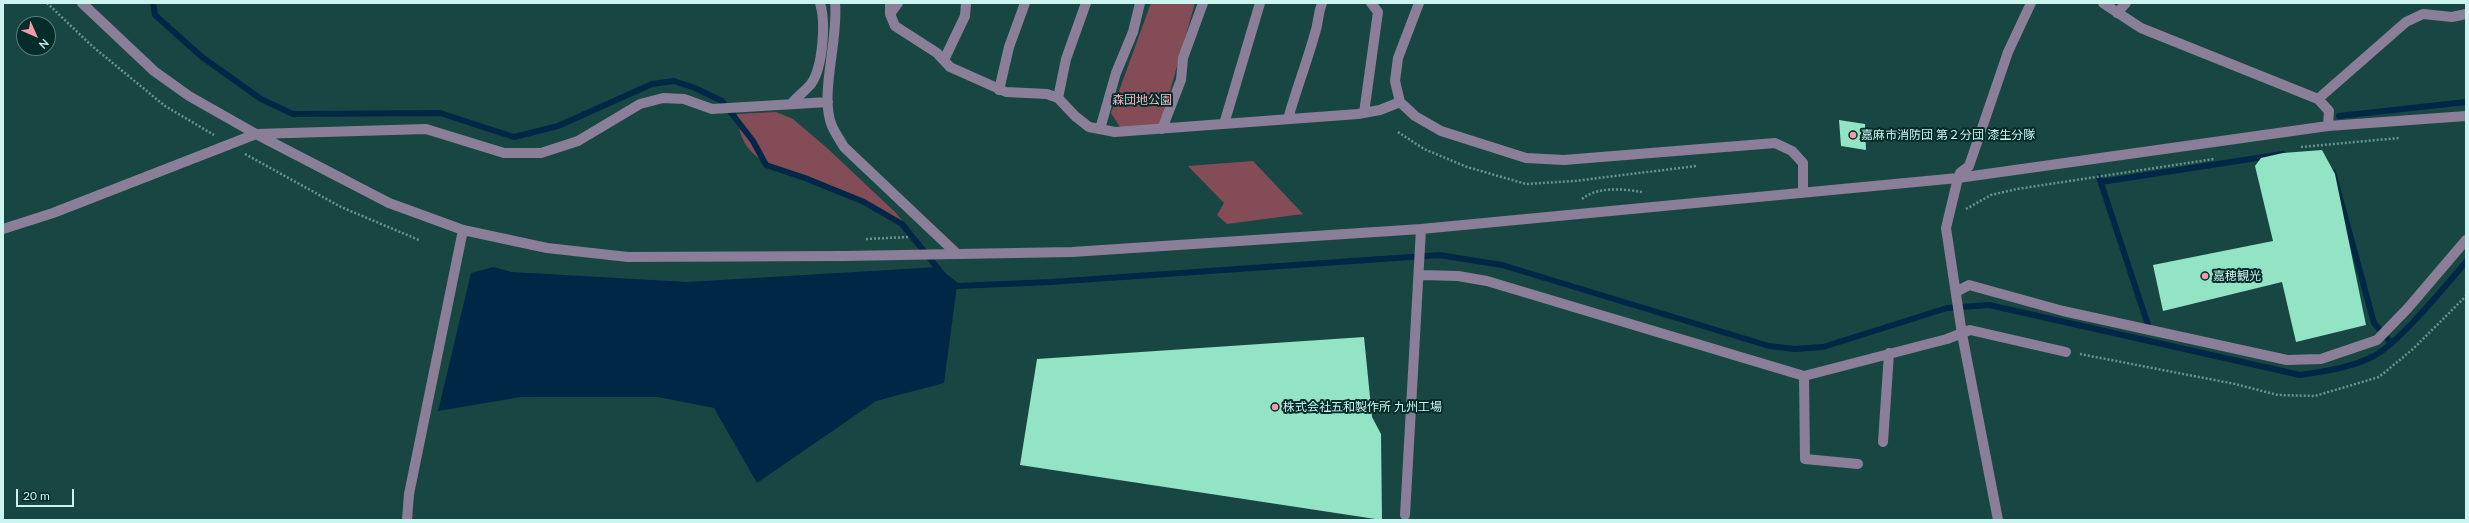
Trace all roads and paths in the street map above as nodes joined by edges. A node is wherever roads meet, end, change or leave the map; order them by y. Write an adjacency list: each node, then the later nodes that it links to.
1 (82, 3): 36 (street)
2 (820, 3): 27 (street)
3 (835, 3): 25 (street)
4 (890, 3): 19 (street)
5 (898, 3): 19 (street)
6 (966, 3): 21 (street)
7 (1025, 3): 22 (street)
8 (1086, 3): 23 (street)
9 (1140, 3): 33 (street)
10 (1203, 3): 34 (street)
11 (1260, 3): 31 (street)
12 (1322, 3): 30 (street)
13 (1371, 3): 28 (street)
14 (1419, 3): 26 (street)
15 (2031, 3): 41 (street)
16 (2103, 3): 18 (street)
17 (2126, 3): 18 (street)
18 (2117, 13): 24 (street)
19 (890, 14): 21 (street)
20 (2466, 14): 24 (street)
21 (944, 60): 22 (street)
22 (999, 90): 23 (street)
23 (1058, 98): 33 (street)
24 (2318, 99): 32 (street)
25 (828, 102): 27 (street); 52 (street)
26 (1400, 102): 28 (street); 43 (street)
27 (791, 104): 36 (street)
28 (1364, 113): 30 (street)
29 (2466, 116): 32 (street)
30 (1288, 119): 31 (street)
31 (1224, 124): 34 (street)
32 (2328, 126): 41 (street)
33 (1100, 129): 34 (street)
34 (1162, 129)
35 (1398, 132): 40 (path)
36 (256, 134): 46 (street); 48 (street)
37 (2405, 137): 38 (path)
38 (2298, 147)
39 (2222, 158): 45 (path)
40 (1699, 165)
41 (1958, 178): 43 (street); 54 (street)
42 (1650, 193): 44 (path)
43 (1803, 193): 47 (street)
44 (1576, 203)
45 (1962, 211)
46 (3, 229)
47 (1420, 229): 52 (street); 53 (street)
48 (463, 230): 52 (street); 62 (street)
49 (908, 237): 50 (path)
50 (860, 239)
51 (2466, 240): 54 (street)
52 (957, 254)
53 (1420, 275): 58 (street); 61 (street)
54 (1956, 292): 55 (street)
55 (1962, 334): 56 (street); 57 (street); 63 (street)
56 (2066, 352)
57 (1889, 353): 58 (street); 59 (street)
58 (1804, 376): 60 (street)
59 (1883, 442)
60 (1858, 464)
61 (1405, 515)
62 (407, 520)
63 (1998, 520)

